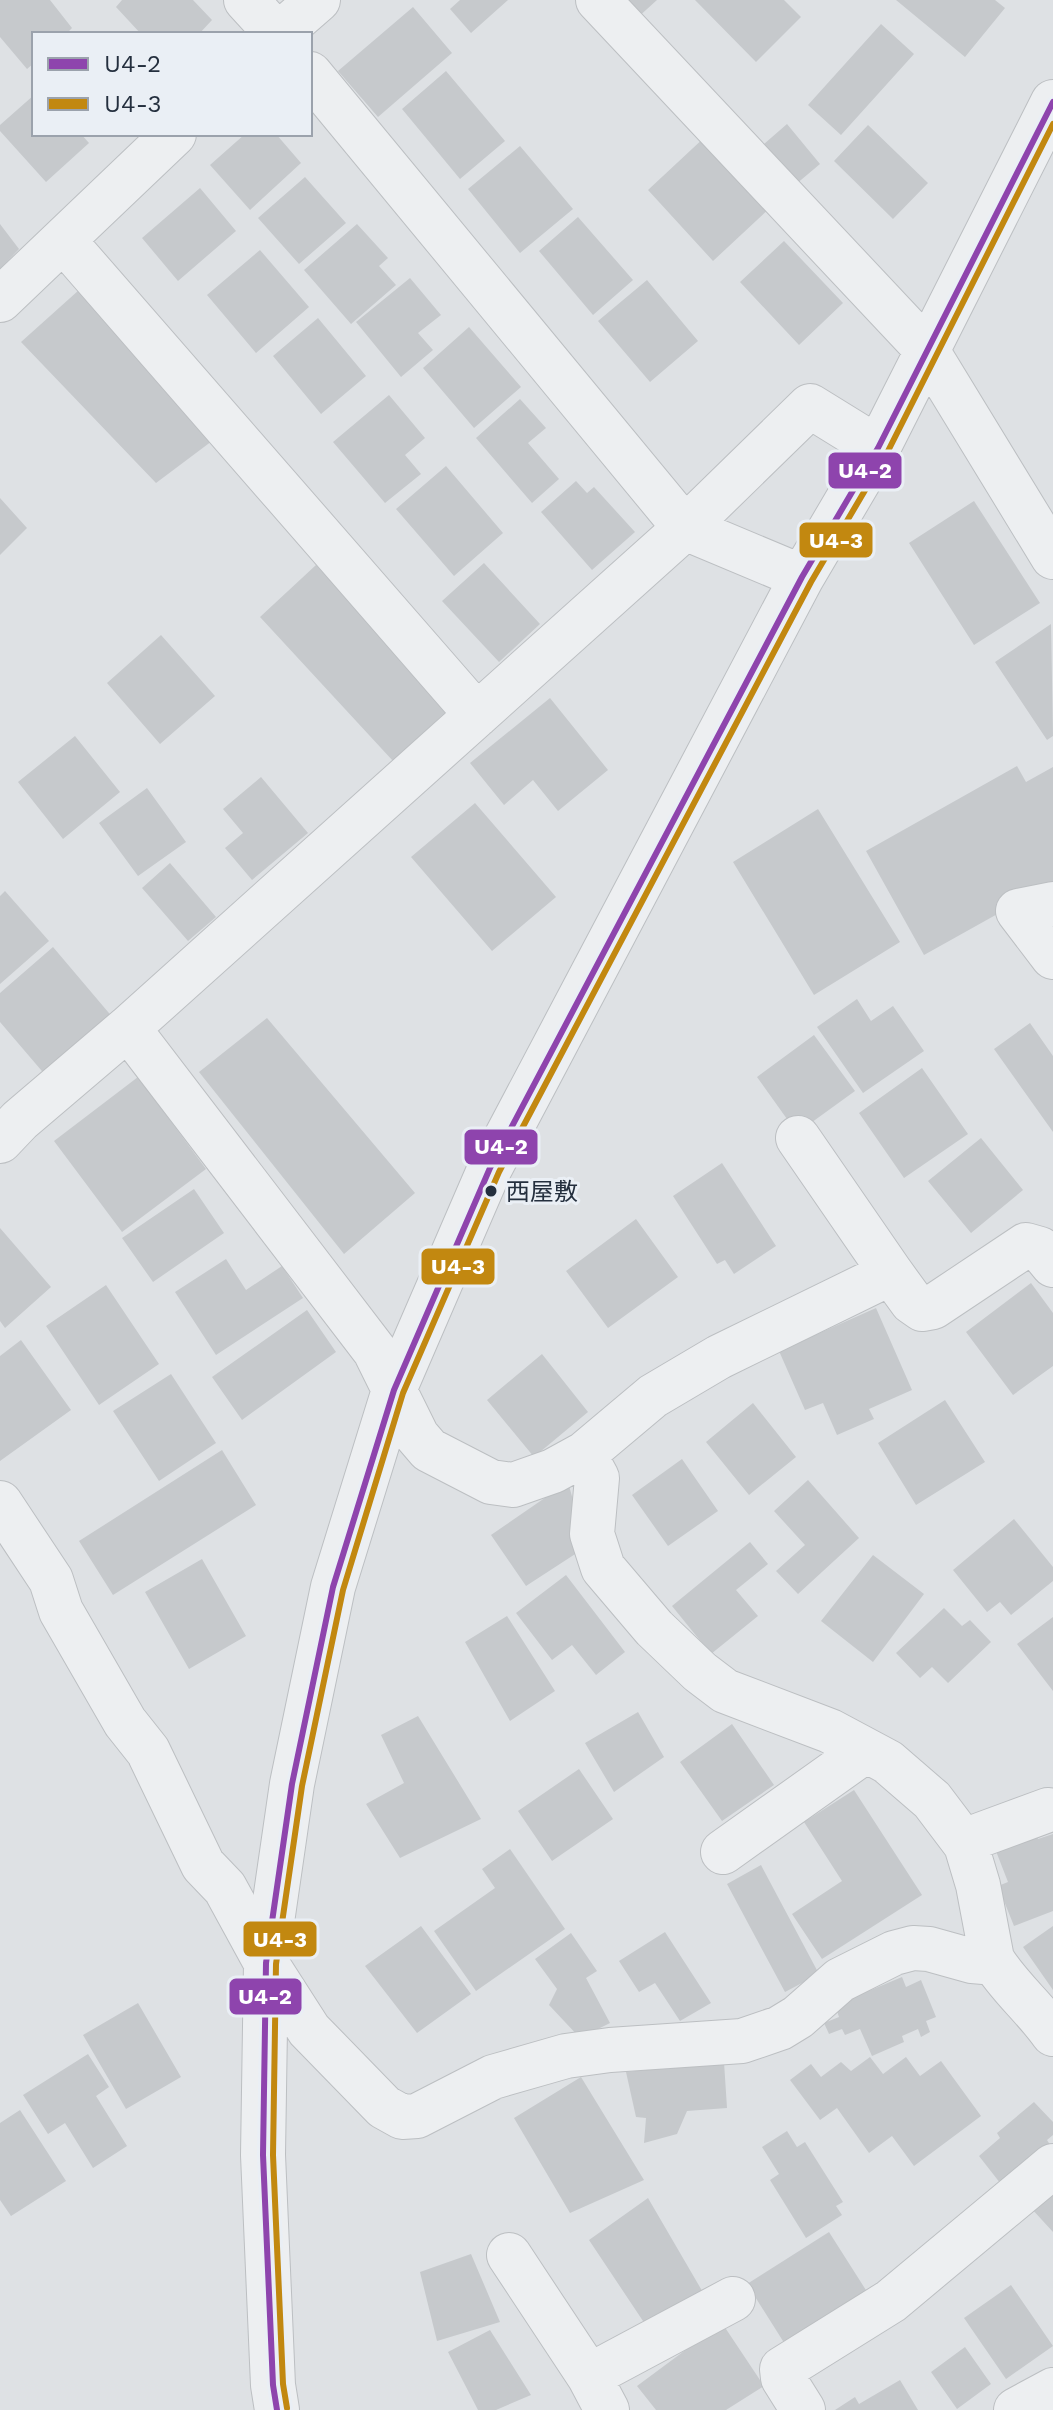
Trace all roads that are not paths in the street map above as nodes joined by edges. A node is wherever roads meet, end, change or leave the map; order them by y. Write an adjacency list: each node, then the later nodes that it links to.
1 (246, 0): 4 (street)
2 (318, 0): 5 (street)
3 (598, 0): 11 (street)
4 (276, 32)
5 (280, 32)
6 (312, 76): 13 (street)
7 (1053, 102): 11 (street)
8 (172, 136): 9 (street)
9 (63, 240): 10 (street); 16 (street)
10 (0, 300)
11 (926, 349): 12 (street); 14 (street)
12 (878, 448): 13 (street); 15 (street)
13 (685, 528): 15 (street); 16 (street)
14 (1053, 557)
15 (802, 577): 24 (street)
16 (477, 715): 19 (street)
17 (1036, 908): 18 (street)
18 (1053, 957)
19 (128, 1028): 20 (street); 24 (street)
20 (7, 1119)
21 (798, 1138): 23 (street)
22 (1053, 1265): 23 (street)
23 (891, 1273): 25 (street)
24 (394, 1390): 25 (street); 32 (street)
25 (584, 1454): 27 (street)
26 (0, 1503): 32 (street)
27 (865, 1751): 29 (street); 30 (street)
28 (1048, 1810): 29 (street)
29 (966, 1845): 31 (street)
30 (723, 1852)
31 (992, 1959): 32 (street); 33 (street)
32 (266, 1963): 39 (street)
33 (1053, 2034)
34 (1053, 2166): 40 (street)
35 (509, 2255): 38 (street)
36 (733, 2299): 38 (street)
37 (1053, 2390): 41 (street)
38 (598, 2393)
39 (277, 2410)
40 (803, 2410)
41 (1016, 2410)

